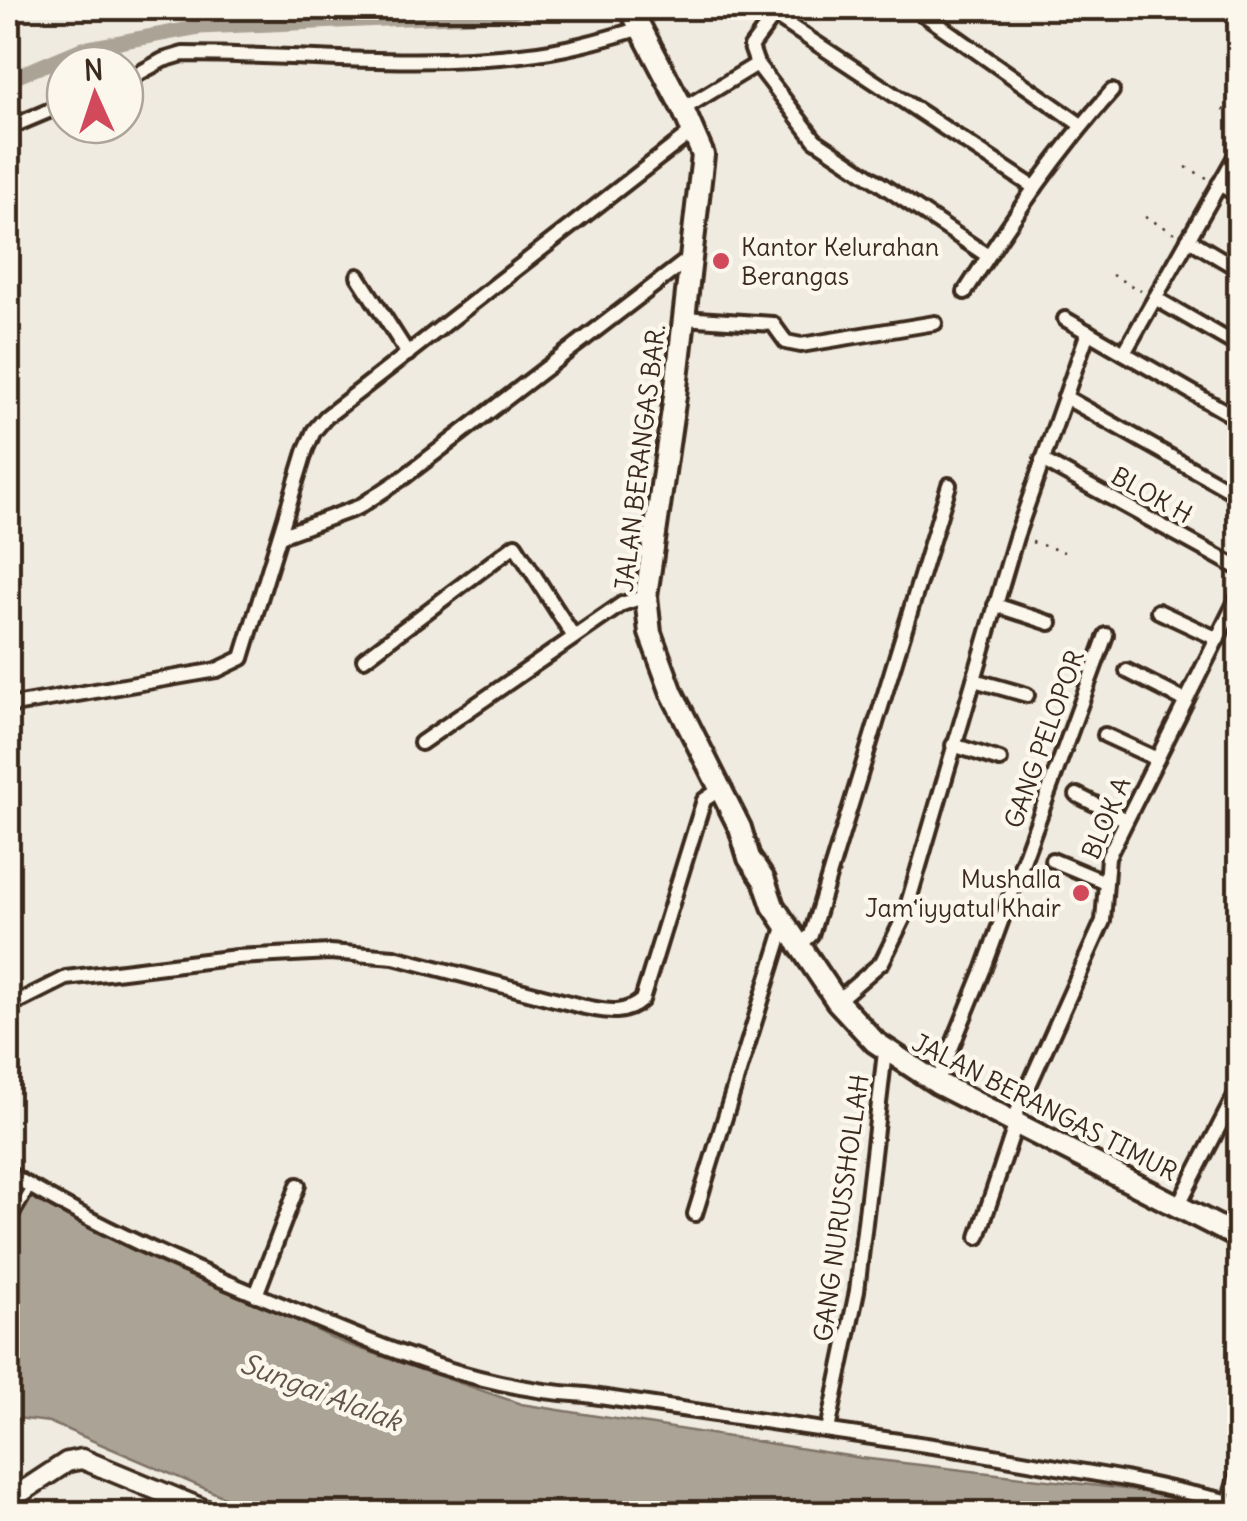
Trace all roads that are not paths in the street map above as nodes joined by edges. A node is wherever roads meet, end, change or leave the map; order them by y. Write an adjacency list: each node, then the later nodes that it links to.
1 (916, 8): 9 (street)
2 (777, 12): 4 (street); 14 (street)
3 (635, 16): 5 (street); 7 (main road, JALAN BERANGAS BAR.)
4 (757, 64): 7 (street); 18 (street)
5 (145, 70)
6 (1112, 91): 9 (street)
7 (683, 109): 11 (main road, JALAN BERANGAS BAR.)
8 (45, 112): 10 (street)
9 (1081, 125): 14 (street)
10 (8, 128)
11 (694, 131): 17 (main road, JALAN BERANGAS BAR.); 29 (street)
12 (1240, 148): 13 (street)
13 (1219, 184): 15 (street); 16 (street)
14 (1035, 188): 18 (street)
15 (1240, 196)
16 (1188, 240): 19 (street); 22 (street)
17 (690, 256): 23 (main road, JALAN BERANGAS BAR.); 35 (street)
18 (988, 256): 21 (street)
19 (1240, 270)
20 (358, 276): 29 (street)
21 (966, 292)
22 (1155, 298): 27 (street); 28 (street)
23 (683, 318): 25 (street); 38 (main road, JALAN BERANGAS BAR.)
24 (1065, 319): 26 (street)
25 (935, 322)
26 (1088, 332): 28 (street); 30 (street)
27 (1240, 347)
28 (1124, 352): 31 (street)
29 (408, 354): 35 (street)
30 (1064, 397): 32 (street); 34 (street)
31 (1240, 420)
32 (1042, 460): 36 (street, BLOK H); 39 (street)
33 (949, 484): 63 (street)
34 (1240, 496)
35 (280, 536): 50 (street)
36 (1240, 569)
37 (1240, 593): 44 (street, BLOK A)
38 (646, 596): 43 (street); 56 (main road, JALAN BERANGAS BAR.)
39 (995, 605): 41 (street); 47 (street)
40 (1158, 611): 44 (street)
41 (1050, 623)
42 (1106, 635): 67 (street, GANG PELOPOR)
43 (574, 637): 45 (street); 52 (street)
44 (1218, 639): 49 (street, BLOK A)
45 (364, 659)
46 (1127, 672): 49 (street)
47 (974, 680): 48 (street); 53 (street)
48 (1027, 695)
49 (1186, 701): 55 (street, BLOK A)
50 (8, 706)
51 (1105, 735): 55 (street)
52 (420, 743)
53 (952, 745): 54 (street); 65 (street)
54 (1000, 760)
55 (1157, 760): 58 (street, BLOK A)
56 (718, 790): 61 (main road, JALAN BERANGAS BAR.); 64 (street)
57 (1078, 795): 58 (street)
58 (1126, 820): 60 (street, BLOK A)
59 (1052, 860): 60 (street)
60 (1105, 882): 69 (street, BLOK A)
61 (772, 906): 62 (main road, JALAN BERANGAS TIMUR)
62 (784, 927): 63 (main road, JALAN BERANGAS TIMUR); 76 (street)
63 (799, 946): 65 (main road, JALAN BERANGAS TIMUR)
64 (8, 996)
65 (836, 1000): 66 (main road, JALAN BERANGAS TIMUR)
66 (885, 1052): 67 (main road, JALAN BERANGAS TIMUR); 80 (street, GANG NURUSSHOLLAH)
67 (937, 1084): 69 (main road, JALAN BERANGAS TIMUR)
68 (1240, 1086): 73 (street)
69 (1014, 1122): 73 (main road, JALAN BERANGAS TIMUR); 78 (street, BLOK A)
70 (8, 1173): 72 (street)
71 (298, 1185): 79 (street)
72 (31, 1188): 75 (lane); 79 (street)
73 (1178, 1204): 77 (main road, JALAN BERANGAS TIMUR)
74 (1240, 1206): 77 (street)
75 (16, 1213)
76 (695, 1214)
77 (1233, 1234)
78 (978, 1237)
79 (256, 1295): 80 (street)
80 (828, 1430): 83 (street)
81 (1240, 1455): 83 (lane)
82 (8, 1501): 84 (street)
83 (1233, 1501)
84 (215, 1514)

